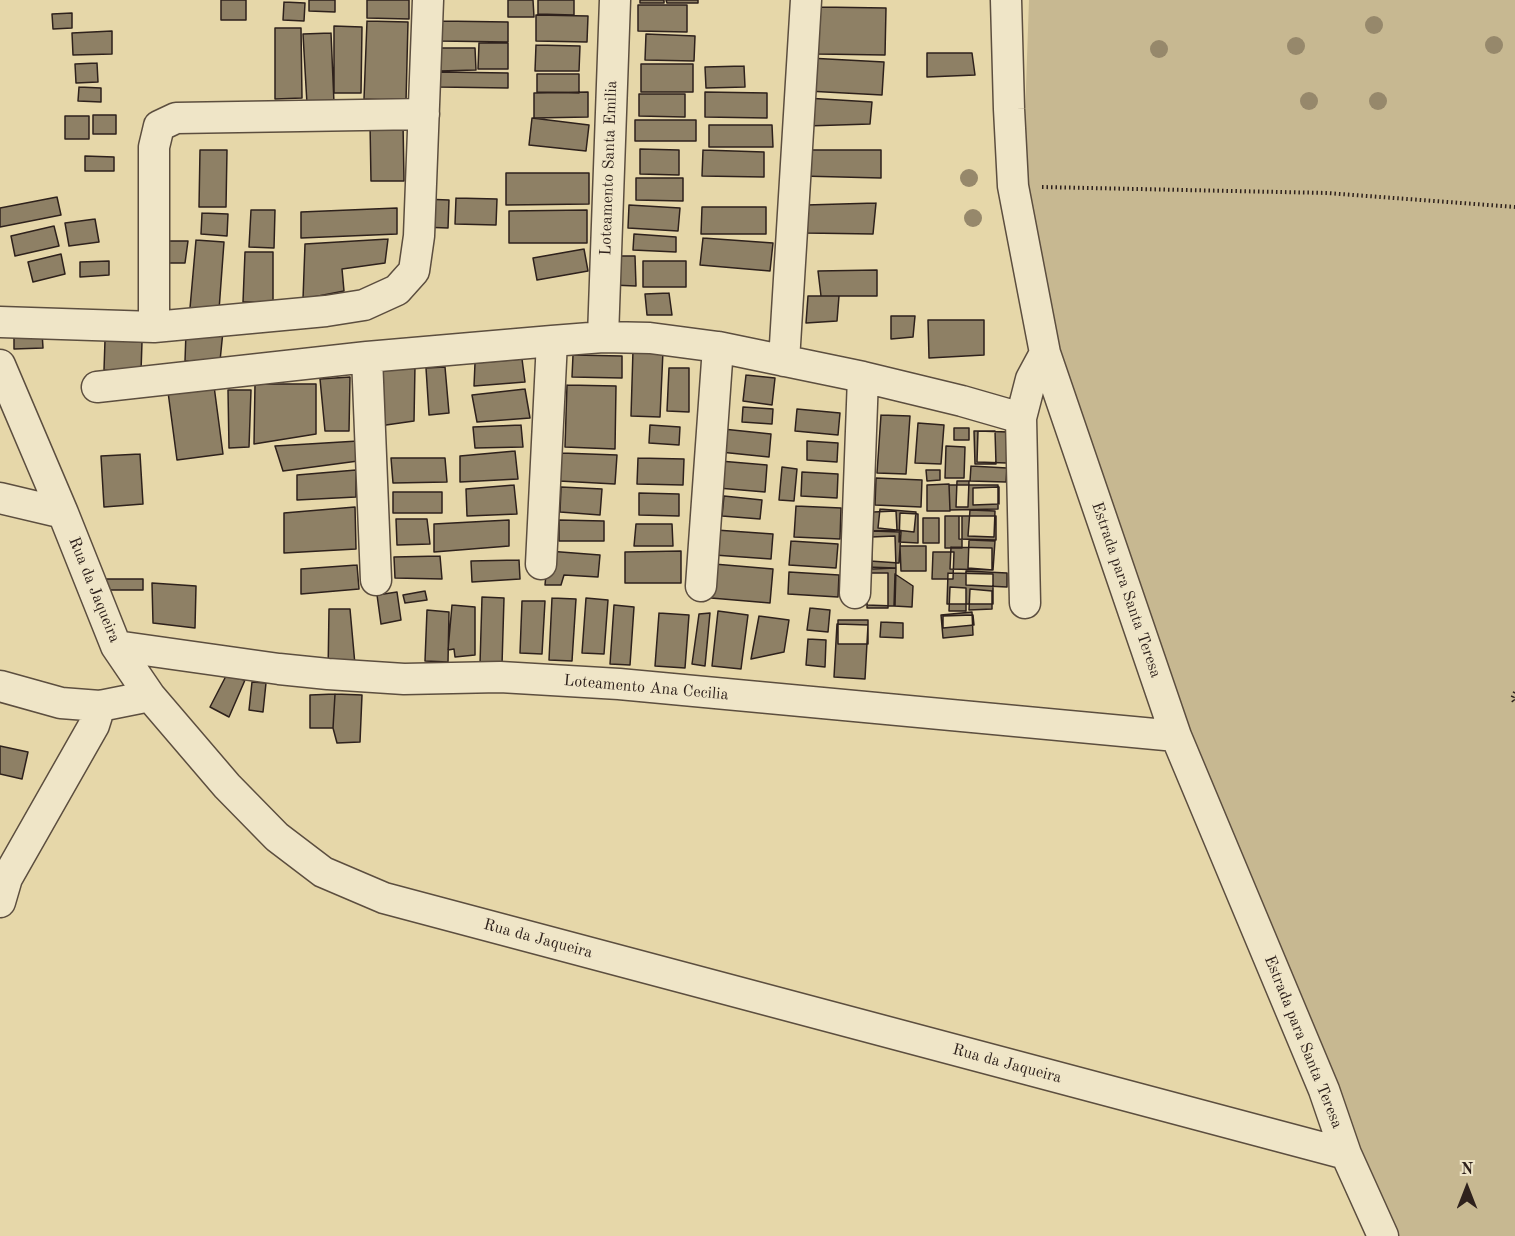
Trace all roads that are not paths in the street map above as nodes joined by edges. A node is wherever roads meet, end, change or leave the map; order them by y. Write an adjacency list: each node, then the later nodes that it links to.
1 (428, 0): 5 (street)
2 (615, 0): 8 (street, Loteamento Santa Emilia)
3 (806, 0): 13 (street)
4 (1006, 0): 11 (street, Estrada para Santa Teresa)
5 (424, 114): 7 (street); 7 (street)
6 (0, 321): 7 (street)
7 (154, 327)
8 (603, 337): 9 (street); 10 (street)
9 (552, 341): 12 (street); 20 (street)
10 (718, 347): 13 (street); 22 (street)
11 (1045, 353): 17 (street); 29 (street, Estrada para Santa Teresa)
12 (367, 357): 16 (street); 21 (street)
13 (784, 361): 15 (street)
14 (0, 366): 19 (street, Rua da Jaqueira)
15 (863, 377): 17 (street); 23 (street)
16 (97, 387)
17 (1021, 418): 24 (street)
18 (0, 498): 19 (street)
19 (63, 513): 25 (street, Rua da Jaqueira)
20 (542, 564)
21 (376, 580)
22 (701, 586)
23 (855, 593)
24 (1024, 603)
25 (116, 646): 27 (street, Rua da Jaqueira); 29 (street, Loteamento Ana Cecilia)
26 (0, 686): 28 (street)
27 (150, 696): 28 (street); 31 (street, Rua da Jaqueira)
28 (100, 706): 30 (street)
29 (1176, 736): 31 (street, Estrada para Santa Teresa)
30 (2, 886)
31 (1346, 1154): 32 (street, Estrada para Santa Teresa)
32 (1383, 1236)

